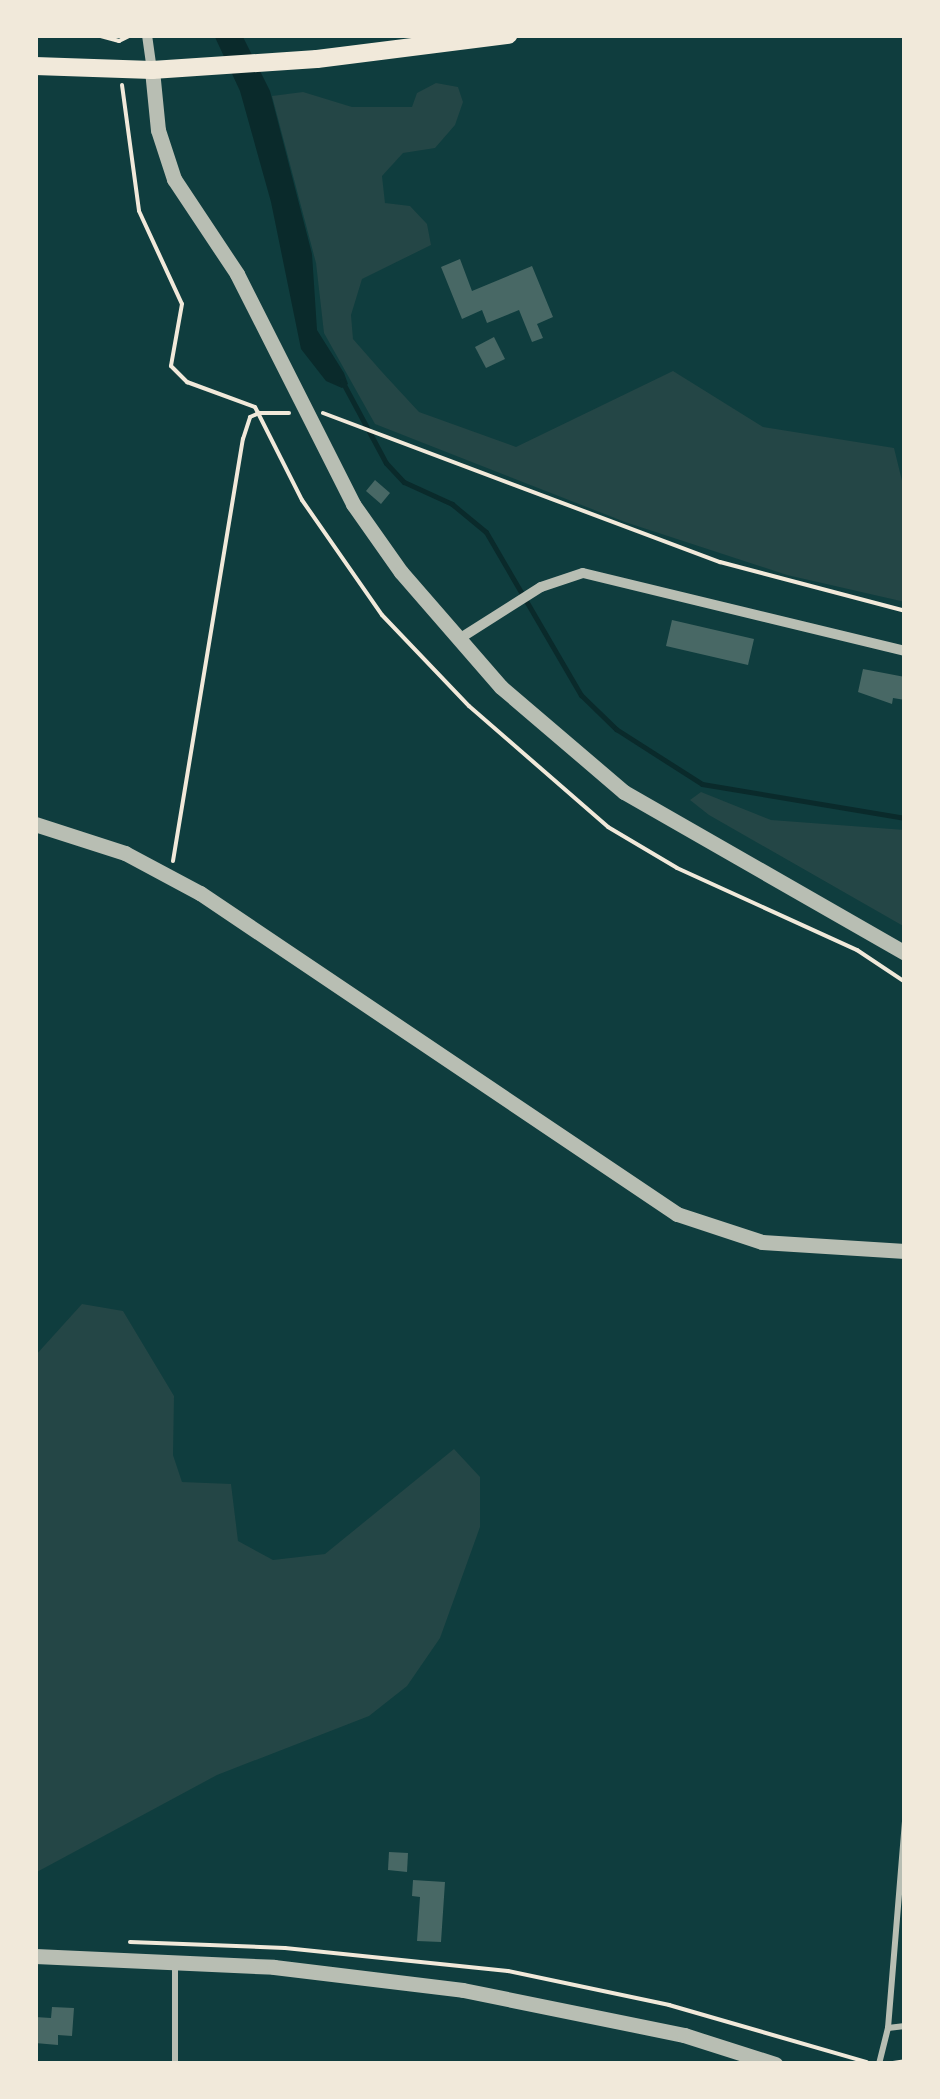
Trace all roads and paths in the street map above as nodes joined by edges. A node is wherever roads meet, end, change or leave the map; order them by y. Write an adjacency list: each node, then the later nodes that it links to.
1 (98, 35): 2 (path)
2 (131, 35)
3 (147, 35): 6 (street)
4 (508, 35): 6 (main road)
5 (35, 66): 6 (main road)
6 (152, 70): 12 (street)
7 (123, 98): 8 (path)
8 (259, 413): 9 (path); 15 (path)
9 (268, 413)
10 (332, 413): 11 (path)
11 (905, 611)
12 (459, 638): 13 (street); 16 (street)
13 (905, 651)
14 (35, 824): 17 (street)
15 (174, 860)
16 (905, 953)
17 (905, 1251)
18 (905, 1818): 22 (lane)
19 (35, 1956): 20 (street)
20 (176, 1963): 24 (lane); 25 (street)
21 (905, 2026): 22 (lane)
22 (888, 2028): 26 (lane)
23 (905, 2061): 27 (path)
24 (175, 2064)
25 (775, 2064)
26 (878, 2064)
27 (888, 2064)

